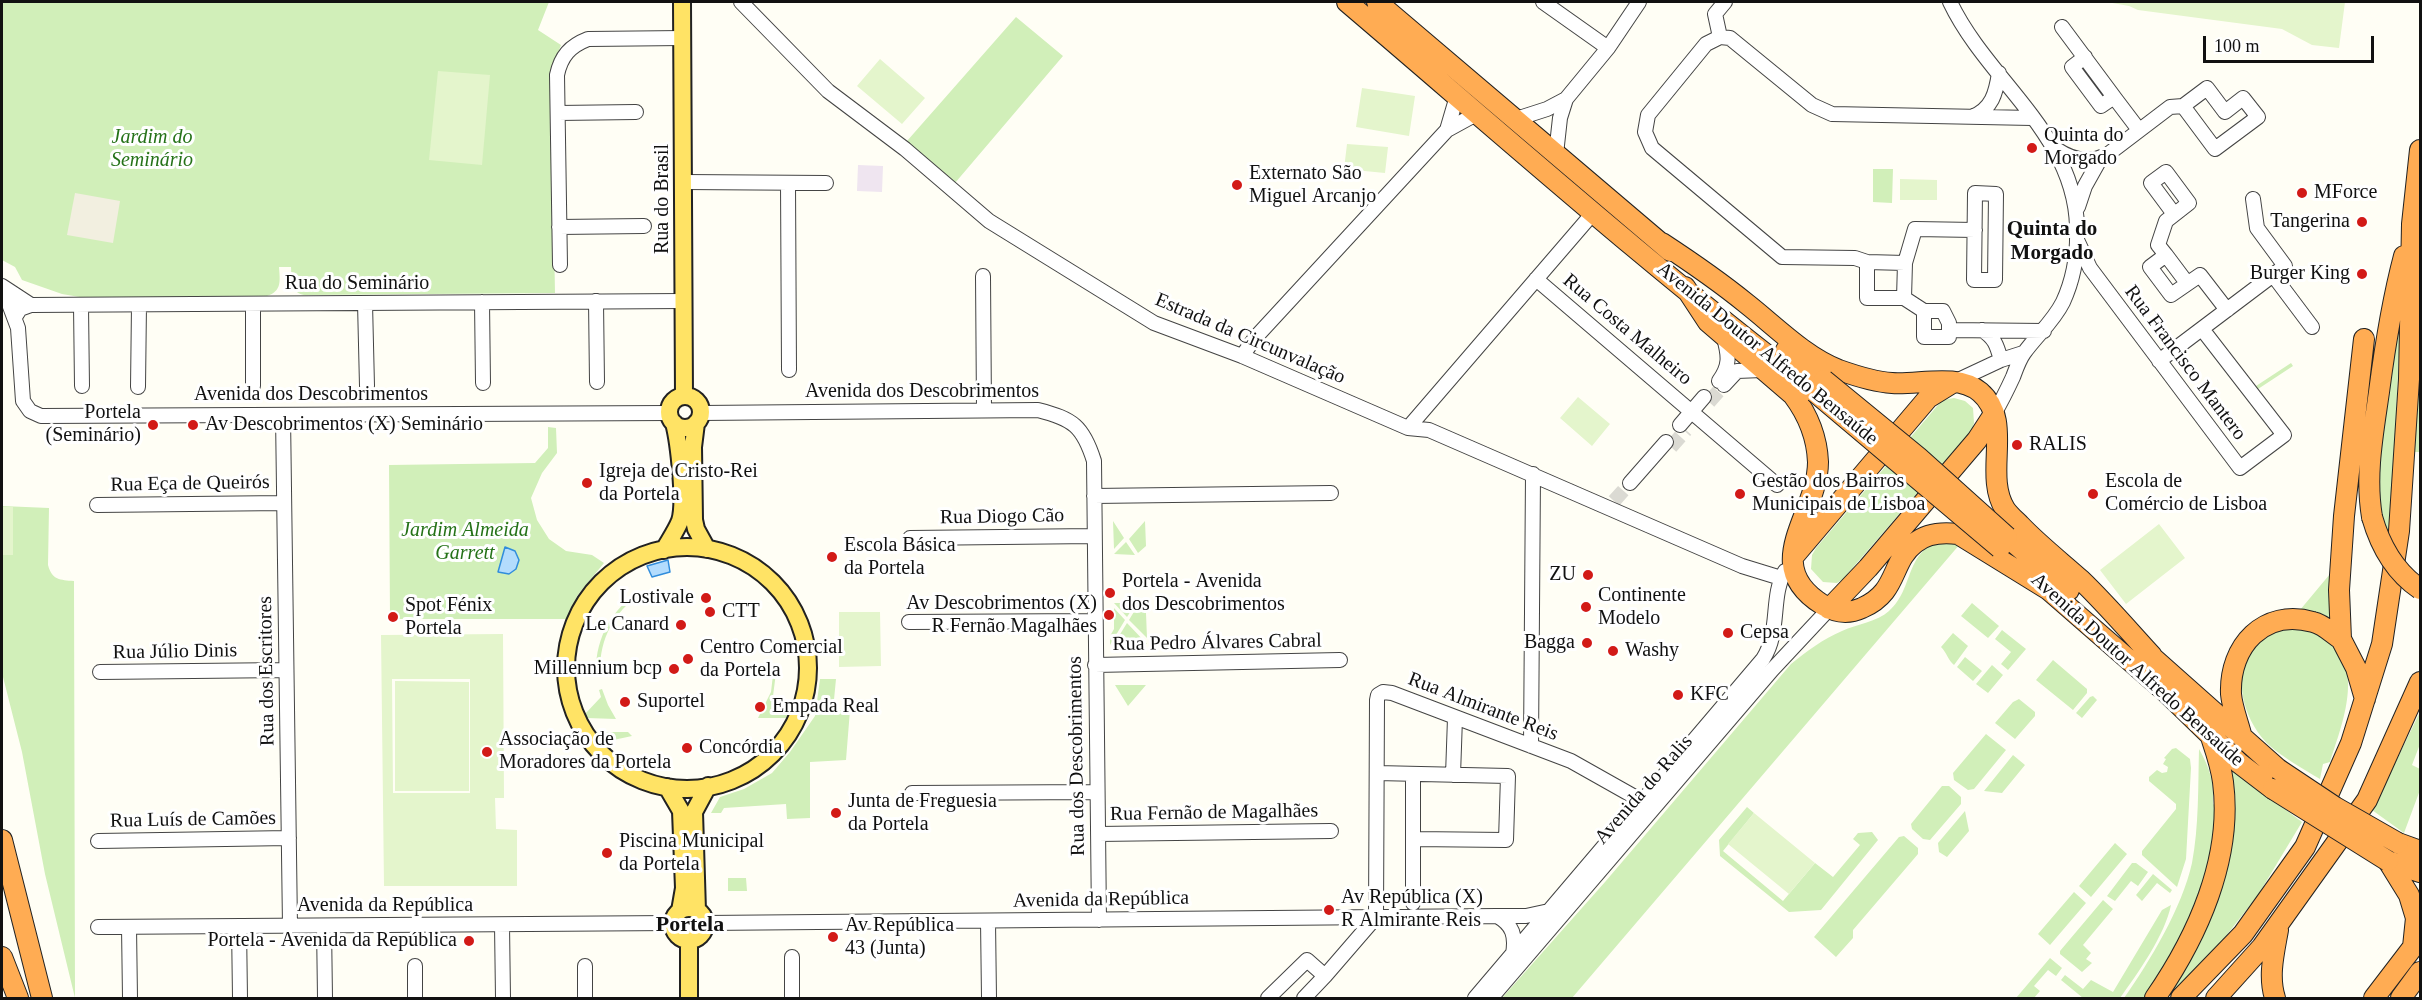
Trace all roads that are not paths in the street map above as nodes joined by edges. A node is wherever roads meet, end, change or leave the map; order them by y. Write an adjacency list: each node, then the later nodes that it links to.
1 (682, 2): 11 (main road, Rua do Brasil)
2 (741, 2): 75 (street, Estrada da Circunvalação)
3 (1347, 2): 14 (highway, Avenida Doutor Alfredo Bensaúde)
4 (1377, 2): 23 (highway, Avenida Doutor Alfredo Bensaúde)
5 (1543, 2): 12 (street)
6 (1639, 2): 12 (street)
7 (1725, 2): 10 (street)
8 (1950, 2): 13 (street)
9 (2062, 27): 25 (street)
10 (1720, 37): 21 (street); 45 (street)
11 (683, 38): 19 (street); 31 (main road, Rua do Brasil)
12 (1608, 48): 15 (street)
13 (1999, 73): 21 (street); 22 (street)
14 (1457, 96): 20 (highway, Avenida Doutor Alfredo Bensaúde); 24 (street)
15 (1566, 99): 23 (street); 29 (street)
16 (2183, 106): 18 (street); 25 (street); 26 (street)
17 (636, 112): 19 (street)
18 (2225, 112): 26 (street); 26 (street)
19 (558, 113): 40 (street)
20 (1478, 113): 24 (street); 36 (highway, Avenida Doutor Alfredo Bensaúde)
21 (1969, 117): 22 (street)
22 (2032, 118): 27 (street)
23 (1516, 119): 29 (highway, Avenida Doutor Alfredo Bensaúde)
24 (1447, 130): 75 (street)
25 (2139, 130): 30 (street)
26 (2239, 131)
27 (2054, 147): 30 (street); 35 (street)
28 (2421, 150): 38 (highway)
29 (1556, 154): 43 (highway, Avenida Doutor Alfredo Bensaúde)
30 (2104, 156): 35 (street)
31 (684, 182): 32 (street); 56 (main road, Rua do Brasil)
32 (788, 183): 33 (street); 78 (street)
33 (826, 183)
34 (2253, 199): 48 (street)
35 (2077, 209): 42 (street)
36 (1594, 212): 50 (street, Rua Costa Malheiro); 53 (highway, Avenida Doutor Alfredo Bensaúde)
37 (2174, 214): 44 (street)
38 (2412, 224): 113 (highway, bridge); 126 (highway)
39 (644, 226): 40 (street)
40 (559, 227): 47 (street)
41 (1975, 230): 41 (street); 46 (street)
42 (2078, 240): 71 (street); 77 (street, Rua Francisco Mantero)
43 (1662, 243): 82 (highway); 86 (highway, Avenida Doutor Alfredo Bensaúde)
44 (2166, 255): 51 (street); 51 (street)
45 (1867, 262): 46 (street); 55 (street)
46 (1905, 263): 55 (street)
47 (560, 265)
48 (2273, 275): 64 (street); 67 (street)
49 (983, 276): 90 (street)
50 (1536, 279): 91 (street, Rua Costa Malheiro); 97 (street, Rua Costa Malheiro)
51 (2187, 283): 64 (street)
52 (2, 286): 61 (street)
53 (1685, 287): 72 (highway); 86 (highway, Avenida Doutor Alfredo Bensaúde)
54 (2, 292): 66 (street, Avenida dos Descobrimentos)
55 (1904, 298): 65 (street)
56 (684, 300): 57 (street, Rua do Seminário); 88 (main road, Rua do Brasil)
57 (596, 301): 58 (street, Rua do Seminário); 81 (street)
58 (482, 302): 59 (street, Rua do Seminário); 80 (street)
59 (365, 303): 60 (street, Rua do Seminário); 85 (street)
60 (253, 304): 62 (street, Rua do Seminário); 84 (street)
61 (31, 305): 63 (street, Rua do Seminário); 66 (street)
62 (139, 305): 63 (street, Rua do Seminário); 87 (street)
63 (81, 306): 83 (street)
64 (2227, 310): 68 (street)
65 (1924, 311): 69 (street); 69 (street)
66 (15, 317): 93 (street, Avenida dos Descobrimentos)
67 (2312, 327)
68 (2202, 329): 77 (street); 77 (street, Rua Francisco Mantero)
69 (1949, 330): 70 (street)
70 (1982, 330): 71 (street); 76 (street)
71 (2044, 332): 74 (street)
72 (1724, 338): 79 (highway); 79 (street, Rua Costa Malheiro)
73 (2364, 339): 119 (highway)
74 (2024, 353): 76 (street); 92 (street)
75 (1242, 356): 97 (street, Estrada da Circunvalação)
76 (2001, 360): 82 (street)
77 (2159, 361)
78 (789, 370)
79 (1762, 370): 111 (highway)
80 (483, 382)
81 (597, 382)
82 (1954, 382): 92 (highway); 111 (highway)
83 (82, 386)
84 (253, 386)
85 (367, 386)
86 (1819, 386): 108 (highway, Avenida Doutor Alfredo Bensaúde, bridge)
87 (138, 387)
88 (684, 396): 94 (main road); 95 (main road)
89 (1707, 400): 91 (street, Rua Costa Malheiro)
90 (984, 410): 95 (street, Avenida dos Descobrimentos); 103 (street, Avenida dos Descobrimentos)
91 (1694, 414): 96 (street, Rua Costa Malheiro); 101 (street, Rua Costa Malheiro)
92 (1994, 414): 116 (highway); 120 (highway)
93 (283, 416): 94 (street, Avenida dos Descobrimentos); 104 (street, Rua dos Escritores)
94 (671, 418): 95 (main road); 110 (main road)
95 (698, 418): 109 (main road)
96 (1683, 427)
97 (1408, 428): 99 (street, Estrada da Circunvalação)
98 (1668, 444): 100 (street)
99 (1533, 474): 112 (street, Estrada da Circunvalação); 130 (street)
100 (1633, 485)
101 (1778, 485)
102 (1330, 493): 103 (street)
103 (1094, 496): 106 (street, Avenida dos Descobrimentos)
104 (284, 503): 105 (street, Rua Eça de Queirós); 123 (street, Rua dos Escritores)
105 (97, 505)
106 (1094, 536): 107 (street, Rua Diogo Cão); 114 (street, Avenida dos Descobrimentos)
107 (910, 538)
108 (2003, 543): 115 (highway, Avenida Doutor Alfredo Bensaúde); 120 (highway, Avenida Doutor Alfredo Bensaúde)
109 (707, 549): 110 (main road); 134 (main road)
110 (664, 550): 135 (main road)
111 (1792, 559): 112 (street); 116 (highway)
112 (1781, 578): 138 (street, Avenida do Ralis)
113 (2421, 589)
114 (1094, 592): 117 (street, Rua dos Descobrimentos)
115 (2052, 592): 116 (highway); 128 (highway, Avenida Doutor Alfredo Bensaúde)
116 (1829, 609): 187 (street, Avenida do Ralis)
117 (1095, 621): 118 (street); 122 (street, Rua dos Descobrimentos)
118 (909, 622)
119 (2341, 639): 126 (highway); 129 (highway)
120 (2152, 657): 129 (highway, Avenida Doutor Alfredo Bensaúde)
121 (1340, 660): 122 (street, Rua Pedro Álvares Cabral)
122 (1095, 665): 136 (street, Rua dos Descobrimentos)
123 (286, 670): 124 (street, Rua Júlio Dinis); 141 (street, Rua dos Escritores)
124 (100, 672)
125 (2421, 682): 157 (highway)
126 (2366, 699): 189 (highway)
127 (1455, 718): 130 (street, Rua Almirante Reis); 131 (street, Rua Almirante Reis); 133 (street)
128 (2209, 732): 146 (highway, Avenida Doutor Alfredo Bensaúde, bridge); 188 (highway)
129 (2241, 734): 145 (highway, Avenida Doutor Alfredo Bensaúde, bridge)
130 (1531, 746): 138 (street, Rua Almirante Reis)
131 (1377, 773): 132 (street); 154 (street, Rua Almirante Reis)
132 (1413, 774): 133 (street); 142 (street)
133 (1453, 774): 142 (street)
134 (708, 786): 135 (main road); 153 (main road)
135 (667, 787): 152 (main road)
136 (1096, 792): 137 (street); 140 (street, Rua dos Descobrimentos)
137 (912, 793)
138 (1642, 801): 150 (street, Avenida do Ralis)
139 (1331, 831): 140 (street, Rua Fernão de Magalhães)
140 (1098, 834): 155 (street, Rua dos Descobrimentos)
141 (289, 838): 144 (street, Rua Luís de Camões); 159 (street, Rua dos Escritores)
142 (1413, 839): 149 (street)
143 (2, 840): 164 (highway)
144 (98, 841)
145 (2421, 851)
146 (2388, 861): 147 (highway, Avenida Doutor Alfredo Bensaúde); 192 (highway)
147 (2421, 872)
148 (2, 893): 164 (highway)
149 (1413, 903)
150 (1549, 911): 151 (street, Avenida da República); 166 (street, Avenida do Ralis)
151 (1497, 916): 154 (street, Avenida da República); 166 (street)
152 (676, 917): 153 (main road); 158 (street, Avenida da República); 165 (main road)
153 (701, 917): 156 (street, Avenida da República); 165 (main road)
154 (1376, 917): 155 (street, Avenida da República); 172 (street)
155 (1100, 920): 156 (street, Avenida da República)
156 (988, 921): 183 (street)
157 (2280, 924): 190 (highway); 191 (highway)
158 (502, 925): 160 (street, Avenida da República); 179 (street)
159 (290, 926): 160 (street, Avenida da República); 163 (street, Avenida da República)
160 (324, 926): 177 (street)
161 (98, 927): 162 (street, Avenida da República)
162 (129, 927): 163 (street, Avenida da República); 175 (street)
163 (239, 927): 176 (street)
164 (24, 933): 174 (highway)
165 (689, 940): 181 (main road)
166 (1513, 954): 186 (street, Avenida do Ralis)
167 (2, 957): 173 (highway)
168 (792, 957): 182 (street)
169 (414, 966): 178 (street)
170 (585, 966): 180 (street)
171 (2421, 972): 193 (highway)
172 (1325, 976): 184 (street); 185 (street)
173 (18, 999)
174 (42, 999)
175 (130, 999)
176 (240, 999)
177 (325, 999)
178 (415, 999)
179 (503, 999)
180 (585, 999)
181 (689, 999)
182 (792, 999)
183 (989, 999)
184 (1268, 999)
185 (1304, 999)
186 (1475, 999)
187 (1491, 999)
188 (2155, 999)
189 (2181, 999)
190 (2216, 999)
191 (2275, 999)
192 (2374, 999)
193 (2401, 999)

